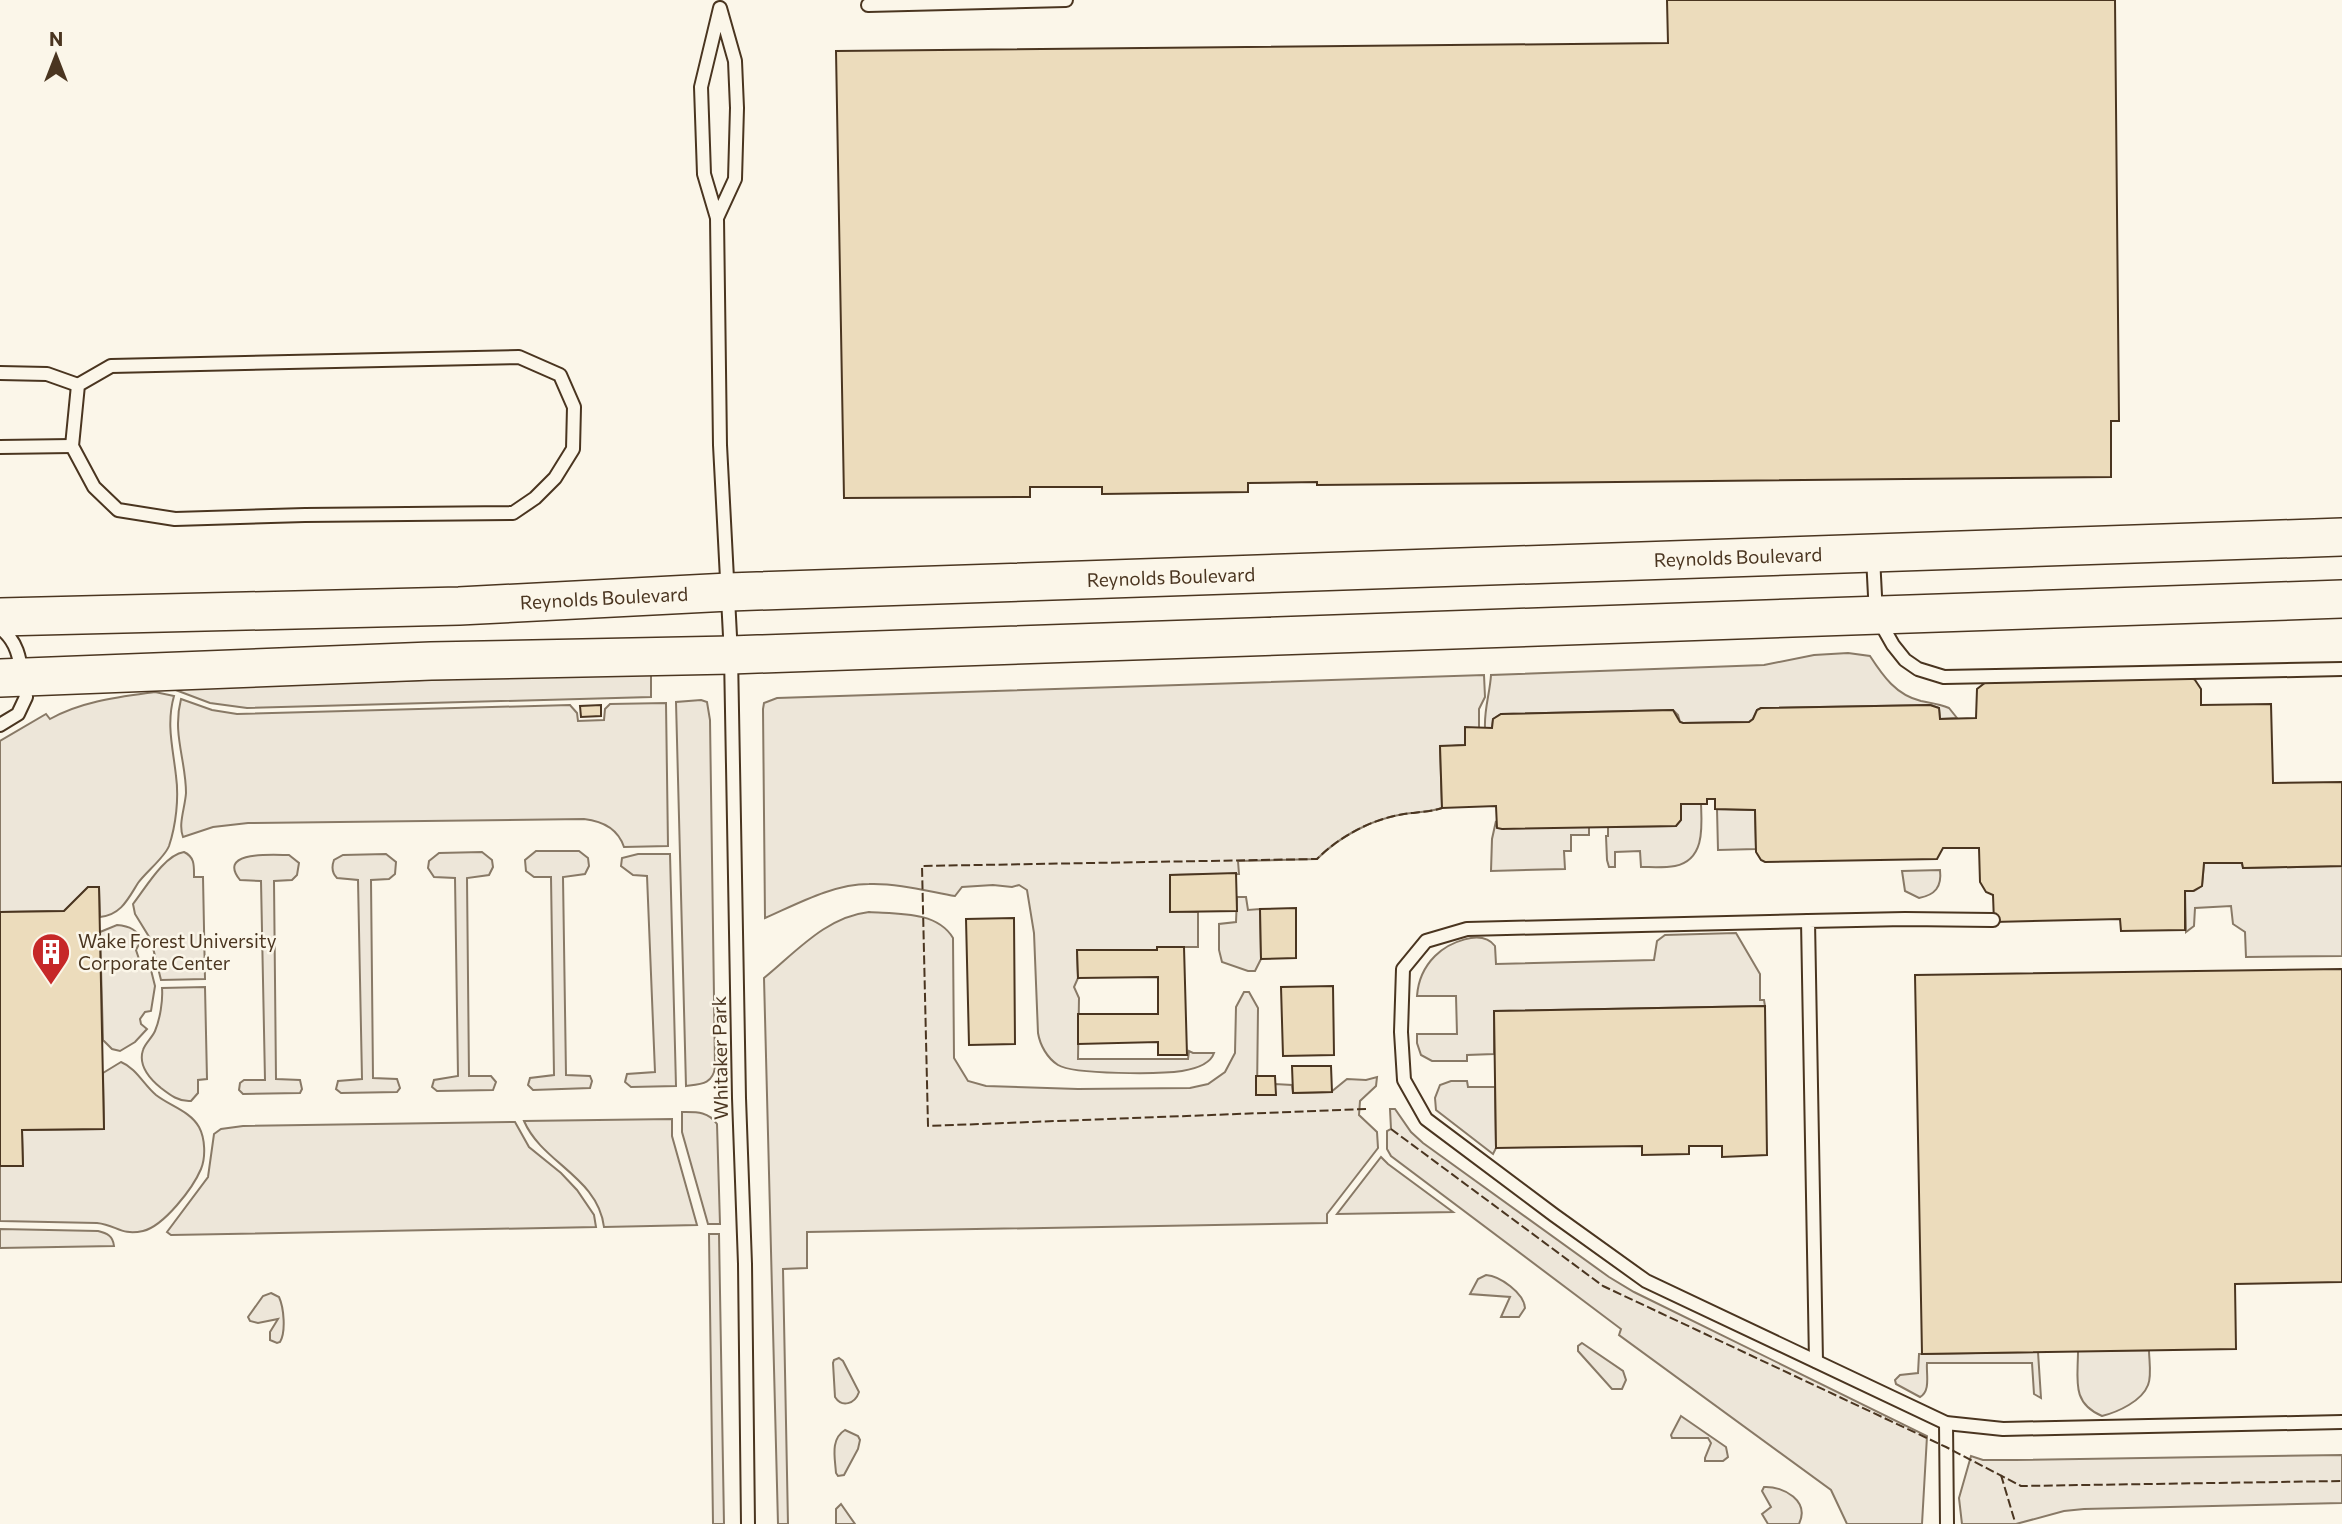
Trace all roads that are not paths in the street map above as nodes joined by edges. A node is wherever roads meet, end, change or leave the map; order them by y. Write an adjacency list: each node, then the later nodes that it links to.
1 (1066, 0): 3 (lane)
2 (720, 4): 4 (lane); 4 (lane)
3 (868, 5)
4 (717, 218): 11 (lane, Whitaker Park)
5 (0, 373): 6 (lane)
6 (78, 385): 7 (lane); 7 (lane)
7 (72, 446): 8 (lane)
8 (0, 447)
9 (2342, 537): 10 (main road, Reynolds Boulevard)
10 (1873, 552): 11 (main road, Reynolds Boulevard); 13 (lane)
11 (729, 592): 14 (main road, Reynolds Boulevard); 16 (lane, Whitaker Park)
12 (2342, 599): 13 (main road)
13 (1876, 615): 16 (main road); 17 (lane)
14 (0, 617)
15 (0, 628): 18 (lane)
16 (731, 655): 18 (main road); 25 (lane, Whitaker Park)
17 (2342, 669)
18 (11, 678): 19 (lane)
19 (0, 725)
20 (1993, 920): 21 (lane)
21 (1808, 921): 22 (lane); 22 (lane)
22 (1816, 1362): 24 (lane)
23 (2342, 1422): 24 (lane)
24 (1946, 1423): 26 (lane)
25 (748, 1524)
26 (1947, 1524)

